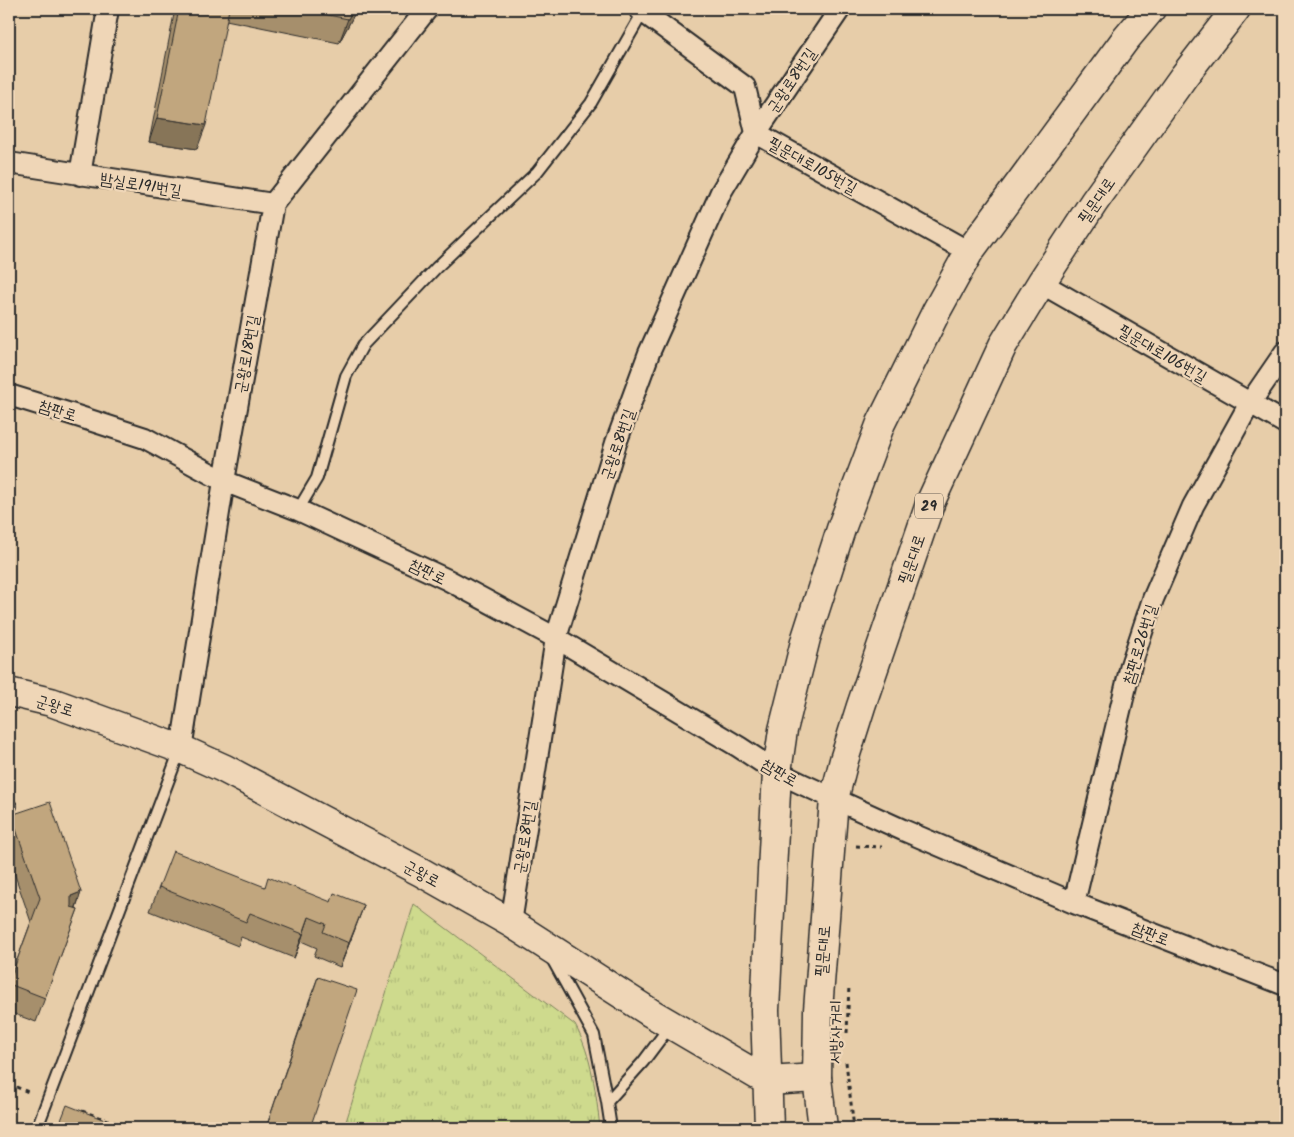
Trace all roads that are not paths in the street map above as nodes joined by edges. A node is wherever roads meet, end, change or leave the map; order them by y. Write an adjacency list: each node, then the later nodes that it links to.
1 (108, 9): 9 (street)
2 (427, 9): 10 (street, 군왕로18번길)
3 (840, 9): 7 (street, 군왕로8번길)
4 (1236, 9): 12 (main road, 필문대로 / 29)
5 (641, 10): 7 (street, 필문대로105번길); 18 (lane, 필문대로105번길)
6 (1149, 10): 11 (main road)
7 (756, 133): 11 (street, 필문대로105번길); 19 (street, 군왕로8번길)
8 (9, 163): 9 (street, 밤실로191번길)
9 (80, 175): 10 (street, 밤실로191번길)
10 (273, 204): 17 (street, 군왕로18번길)
11 (969, 252): 22 (main road)
12 (1041, 283): 15 (street, 필문대로106번길); 23 (main road, 필문대로 / 29)
13 (1285, 352): 15 (street, 참판로26번길)
14 (9, 395): 17 (street, 참판로)
15 (1250, 402): 16 (street, 필문대로106번길); 24 (street, 참판로26번길)
16 (1285, 423)
17 (224, 481): 18 (street, 참판로); 21 (street, 군왕로18번길)
18 (298, 510): 19 (street, 참판로)
19 (556, 638): 22 (street, 참판로); 25 (street, 군왕로8번길)
20 (9, 692): 21 (main road, 군왕로)
21 (181, 749): 25 (main road, 군왕로); 32 (lane)
22 (777, 772): 23 (street, 참판로); 30 (main road)
23 (834, 799): 24 (street, 참판로); 29 (main road, 필문대로 / 29)
24 (1074, 903): 27 (street, 참판로)
25 (511, 922): 26 (main road, 군왕로)
26 (543, 943): 28 (main road, 군왕로); 31 (lane)
27 (1285, 986)
28 (671, 1024): 30 (main road, 군왕로); 31 (lane)
29 (818, 1078): 30 (main road); 35 (main road, 필문대로 / 29)
30 (767, 1081): 34 (main road)
31 (607, 1102): 33 (lane)
32 (37, 1128)
33 (611, 1128)
34 (769, 1128)
35 (823, 1128)

